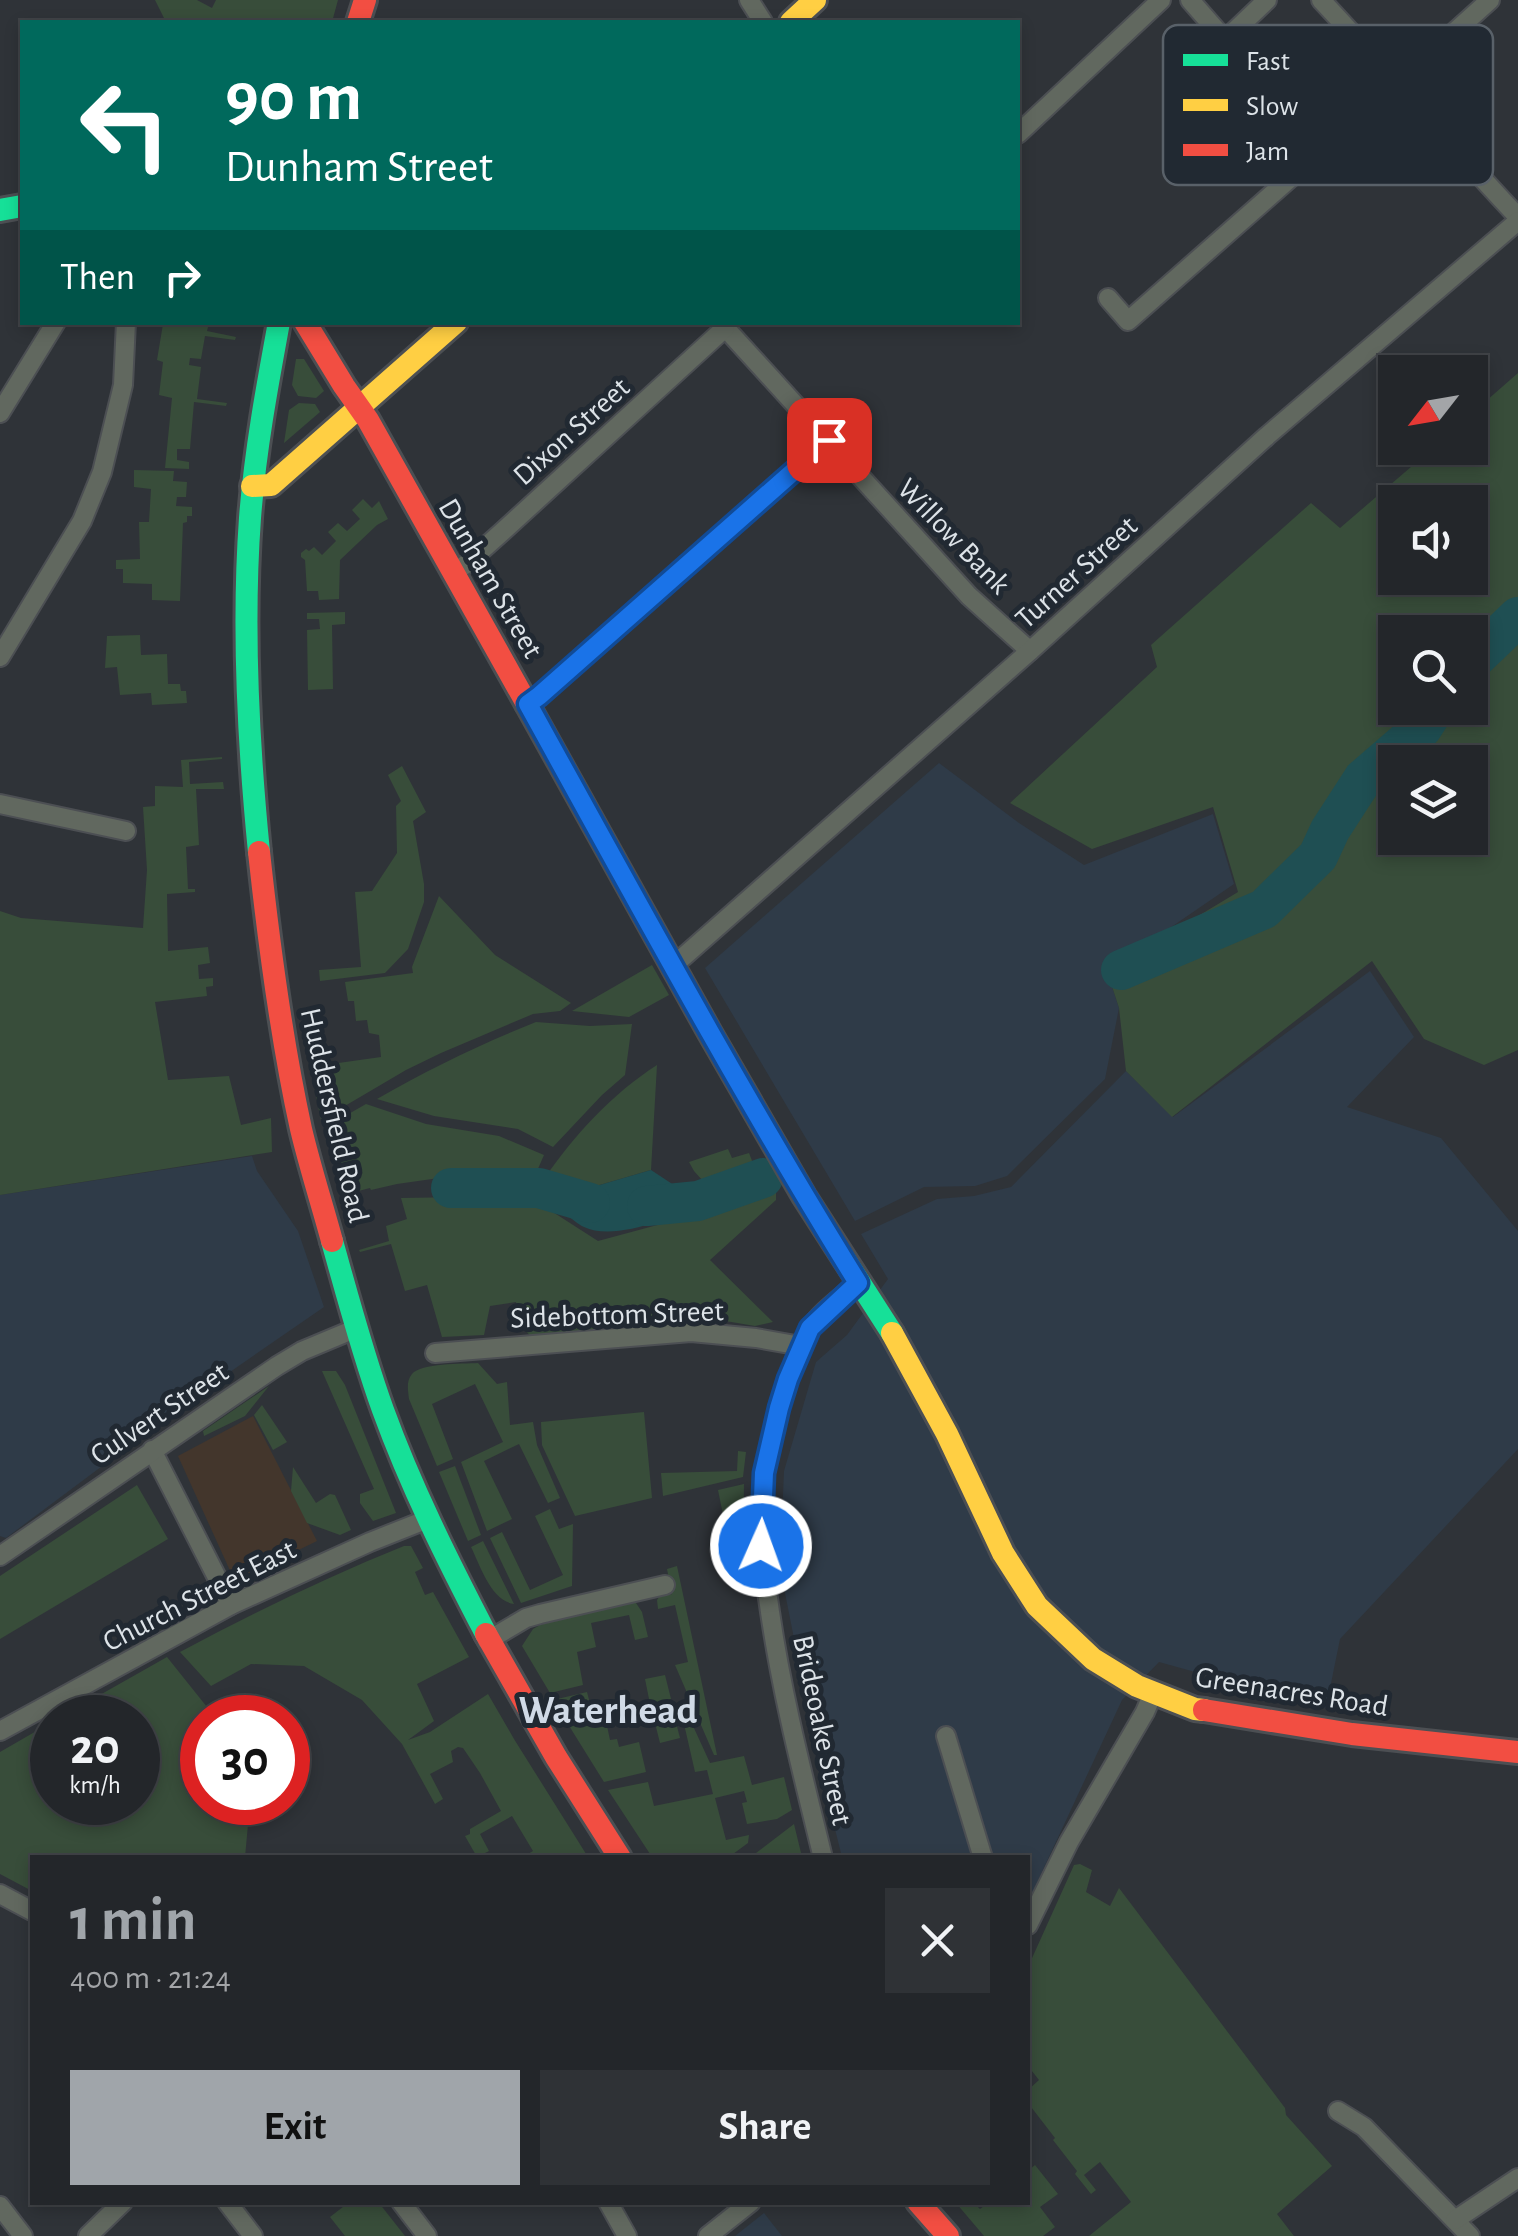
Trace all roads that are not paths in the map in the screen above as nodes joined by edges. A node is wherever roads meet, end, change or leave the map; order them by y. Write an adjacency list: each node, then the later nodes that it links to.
1 (816, 0): 7 (street)
2 (1161, 0): 12 (street)
3 (1190, 0): 8 (street)
4 (1267, 0): 9 (street)
5 (1321, 0): 10 (street)
6 (1490, 0): 11 (street)
7 (792, 20)
8 (1212, 25)
9 (1241, 25)
10 (1344, 25)
11 (1462, 25)
12 (1020, 132)
13 (1282, 185): 16 (street)
14 (1487, 185): 15 (street)
15 (1518, 219): 28 (street, Turner Street)
16 (1108, 298)
17 (54, 325): 24 (street)
18 (126, 325): 29 (street)
19 (278, 325): 26 (street, Huddersfield Road)
20 (307, 325): 23 (street, Dunham Street)
21 (453, 325): 23 (street)
22 (723, 326): 25 (street, Willow Bank); 27 (street, Dixon Street)
23 (359, 409): 26 (street); 27 (street, Dunham Street)
24 (0, 413)
25 (829, 440): 28 (street, Willow Bank); 30 (street)
26 (252, 486): 35 (street, Huddersfield Road)
27 (452, 572): 30 (street, Dunham Street)
28 (1030, 651): 33 (street, Turner Street)
29 (0, 657)
30 (528, 704): 33 (street, Dunham Street)
31 (0, 804): 32 (street)
32 (126, 831)
33 (672, 966): 34 (street, Dunham Street)
34 (858, 1283): 36 (street, Brideoake Street); 44 (street, Greenacres Road)
35 (357, 1328): 38 (street, Culvert Street); 39 (street, Huddersfield Road)
36 (801, 1346): 37 (street, Sidebottom Street); 49 (street, Brideoake Street)
37 (435, 1353)
38 (152, 1450): 40 (street, Culvert Street); 42 (street)
39 (428, 1519): 42 (street, Church Street East); 43 (street, Huddersfield Road)
40 (0, 1556)
41 (665, 1585): 43 (street)
42 (231, 1605): 45 (street, Church Street East)
43 (488, 1641): 48 (street, Huddersfield Road)
44 (1153, 1694): 47 (street, Greenacres Road); 53 (street)
45 (0, 1731)
46 (946, 1736): 50 (street)
47 (1518, 1752)
48 (618, 1855)
49 (822, 1855)
50 (982, 1855)
51 (0, 1894): 52 (street)
52 (30, 1910)
53 (1030, 1922)
54 (1338, 2111): 63 (street)
55 (1518, 2178): 63 (street)
56 (120, 2205): 65 (street)
57 (228, 2205): 66 (street)
58 (403, 2205): 67 (street)
59 (610, 2205): 68 (street)
60 (747, 2205): 69 (street)
61 (921, 2205): 70 (street)
62 (0, 2206): 64 (street)
63 (1455, 2220): 71 (street)
64 (24, 2236)
65 (88, 2236)
66 (252, 2236)
67 (427, 2236)
68 (627, 2236)
69 (708, 2236)
70 (948, 2236)
71 (1470, 2236)

